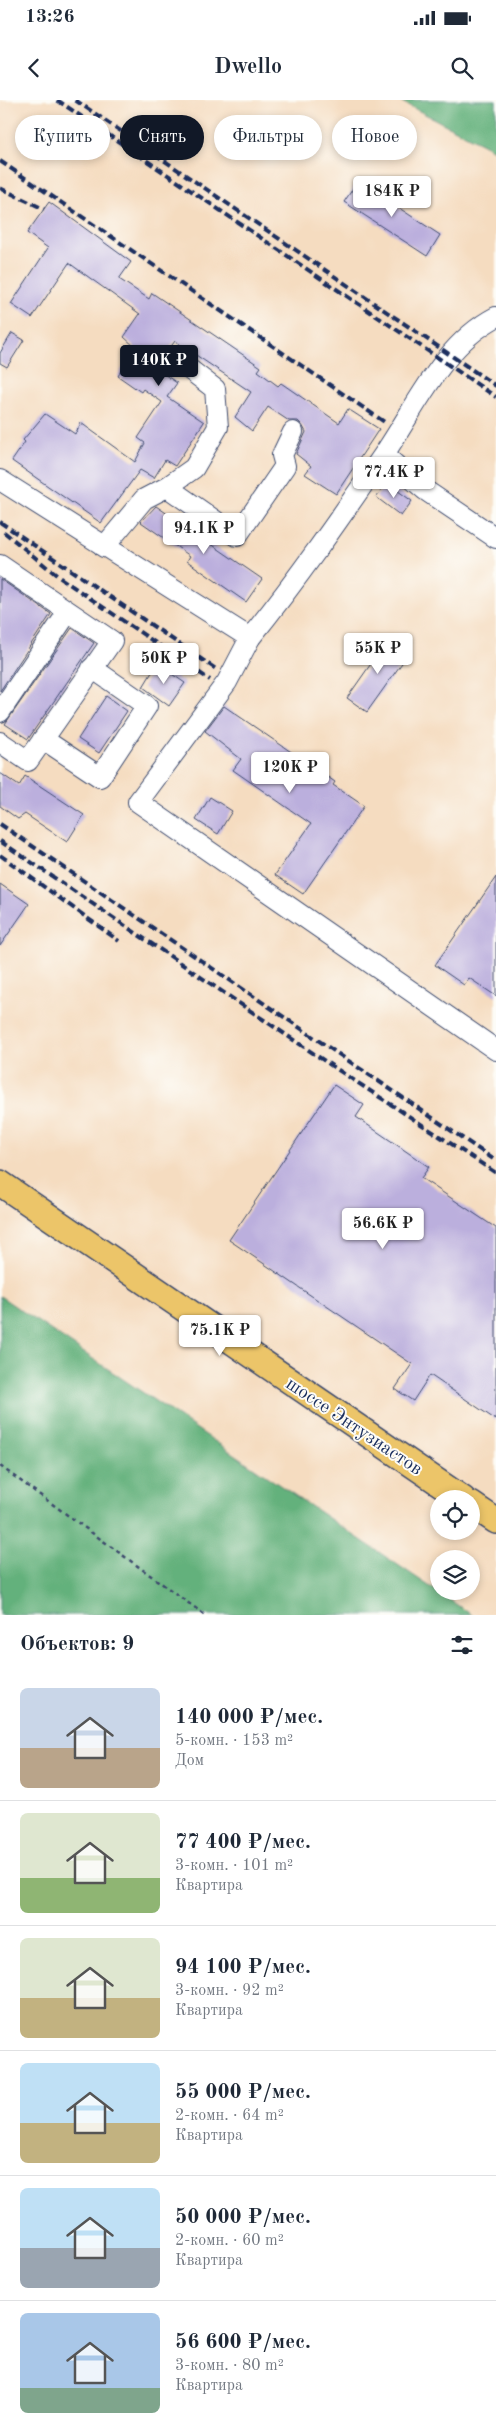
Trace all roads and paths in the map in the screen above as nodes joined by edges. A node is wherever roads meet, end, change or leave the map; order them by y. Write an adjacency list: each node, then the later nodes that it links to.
1 (496, 317): 4 (lane)
2 (180, 362): 6 (lane)
3 (294, 432): 6 (lane)
4 (384, 455): 7 (lane); 11 (lane)
5 (0, 480): 8 (lane)
6 (167, 487): 8 (lane)
7 (496, 538)
8 (104, 547): 11 (lane)
9 (0, 565): 10 (lane)
10 (68, 612): 12 (lane); 13 (lane)
11 (250, 638): 16 (lane)
12 (92, 668): 14 (lane); 14 (lane)
13 (0, 712)
14 (43, 740): 15 (lane)
15 (0, 742)
16 (496, 1050)
17 (0, 1182): 19 (main road, шоссе Энтузиастов)
18 (0, 1466): 22 (path)
19 (450, 1490)
20 (480, 1510): 21 (main road)
21 (496, 1521)
22 (205, 1615)

